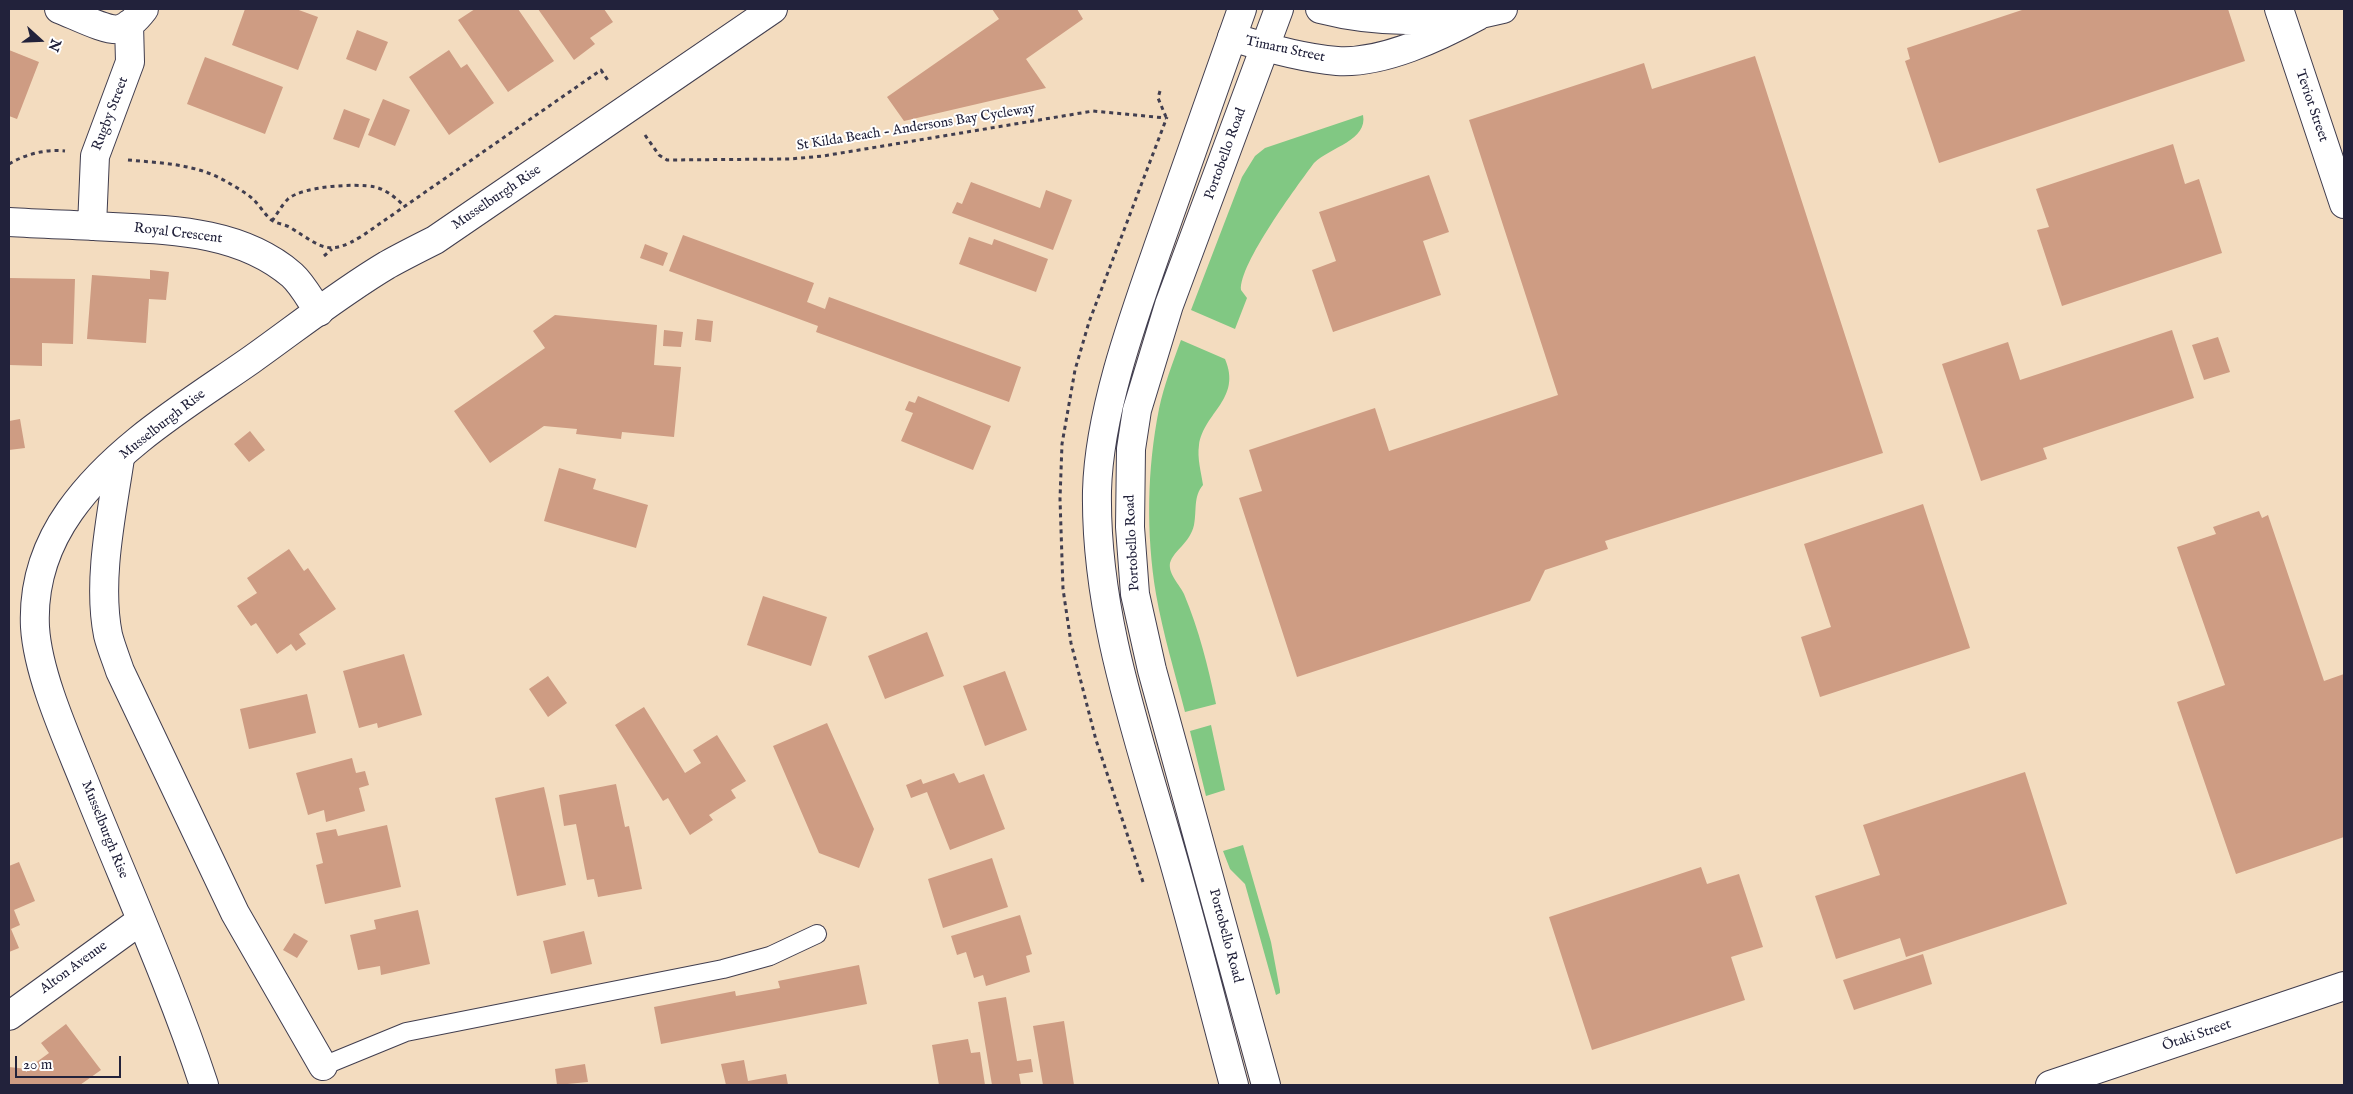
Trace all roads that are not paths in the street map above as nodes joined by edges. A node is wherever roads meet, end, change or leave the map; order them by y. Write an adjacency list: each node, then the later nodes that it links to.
1 (59, 9): 8 (main road)
2 (773, 9): 14 (main road, Musselburgh Rise)
3 (1242, 9): 9 (main road)
4 (1279, 9): 10 (main road, Portobello Road)
5 (1320, 9): 7 (main road, Timaru Street)
6 (2279, 9): 11 (main road, Teviot Street)
7 (1491, 12): 10 (main road, Timaru Street)
8 (137, 16): 13 (main road, Rugby Street)
9 (1232, 37): 10 (main road, Timaru Street); 22 (main road)
10 (1266, 47): 23 (main road, Portobello Road)
11 (2344, 204)
12 (9, 222): 13 (main road, Royal Crescent)
13 (92, 226): 14 (main road, Royal Crescent)
14 (319, 312): 15 (main road, Musselburgh Rise)
15 (120, 458): 16 (main road, Musselburgh Rise); 20 (main road)
16 (140, 921): 19 (main road, Alton Avenue); 21 (main road, Musselburgh Rise)
17 (817, 934): 20 (lane)
18 (2344, 986): 24 (main road, Ōtaki Street)
19 (9, 1016)
20 (324, 1066)
21 (204, 1085)
22 (1234, 1085)
23 (1266, 1085)
24 (2050, 1085)

